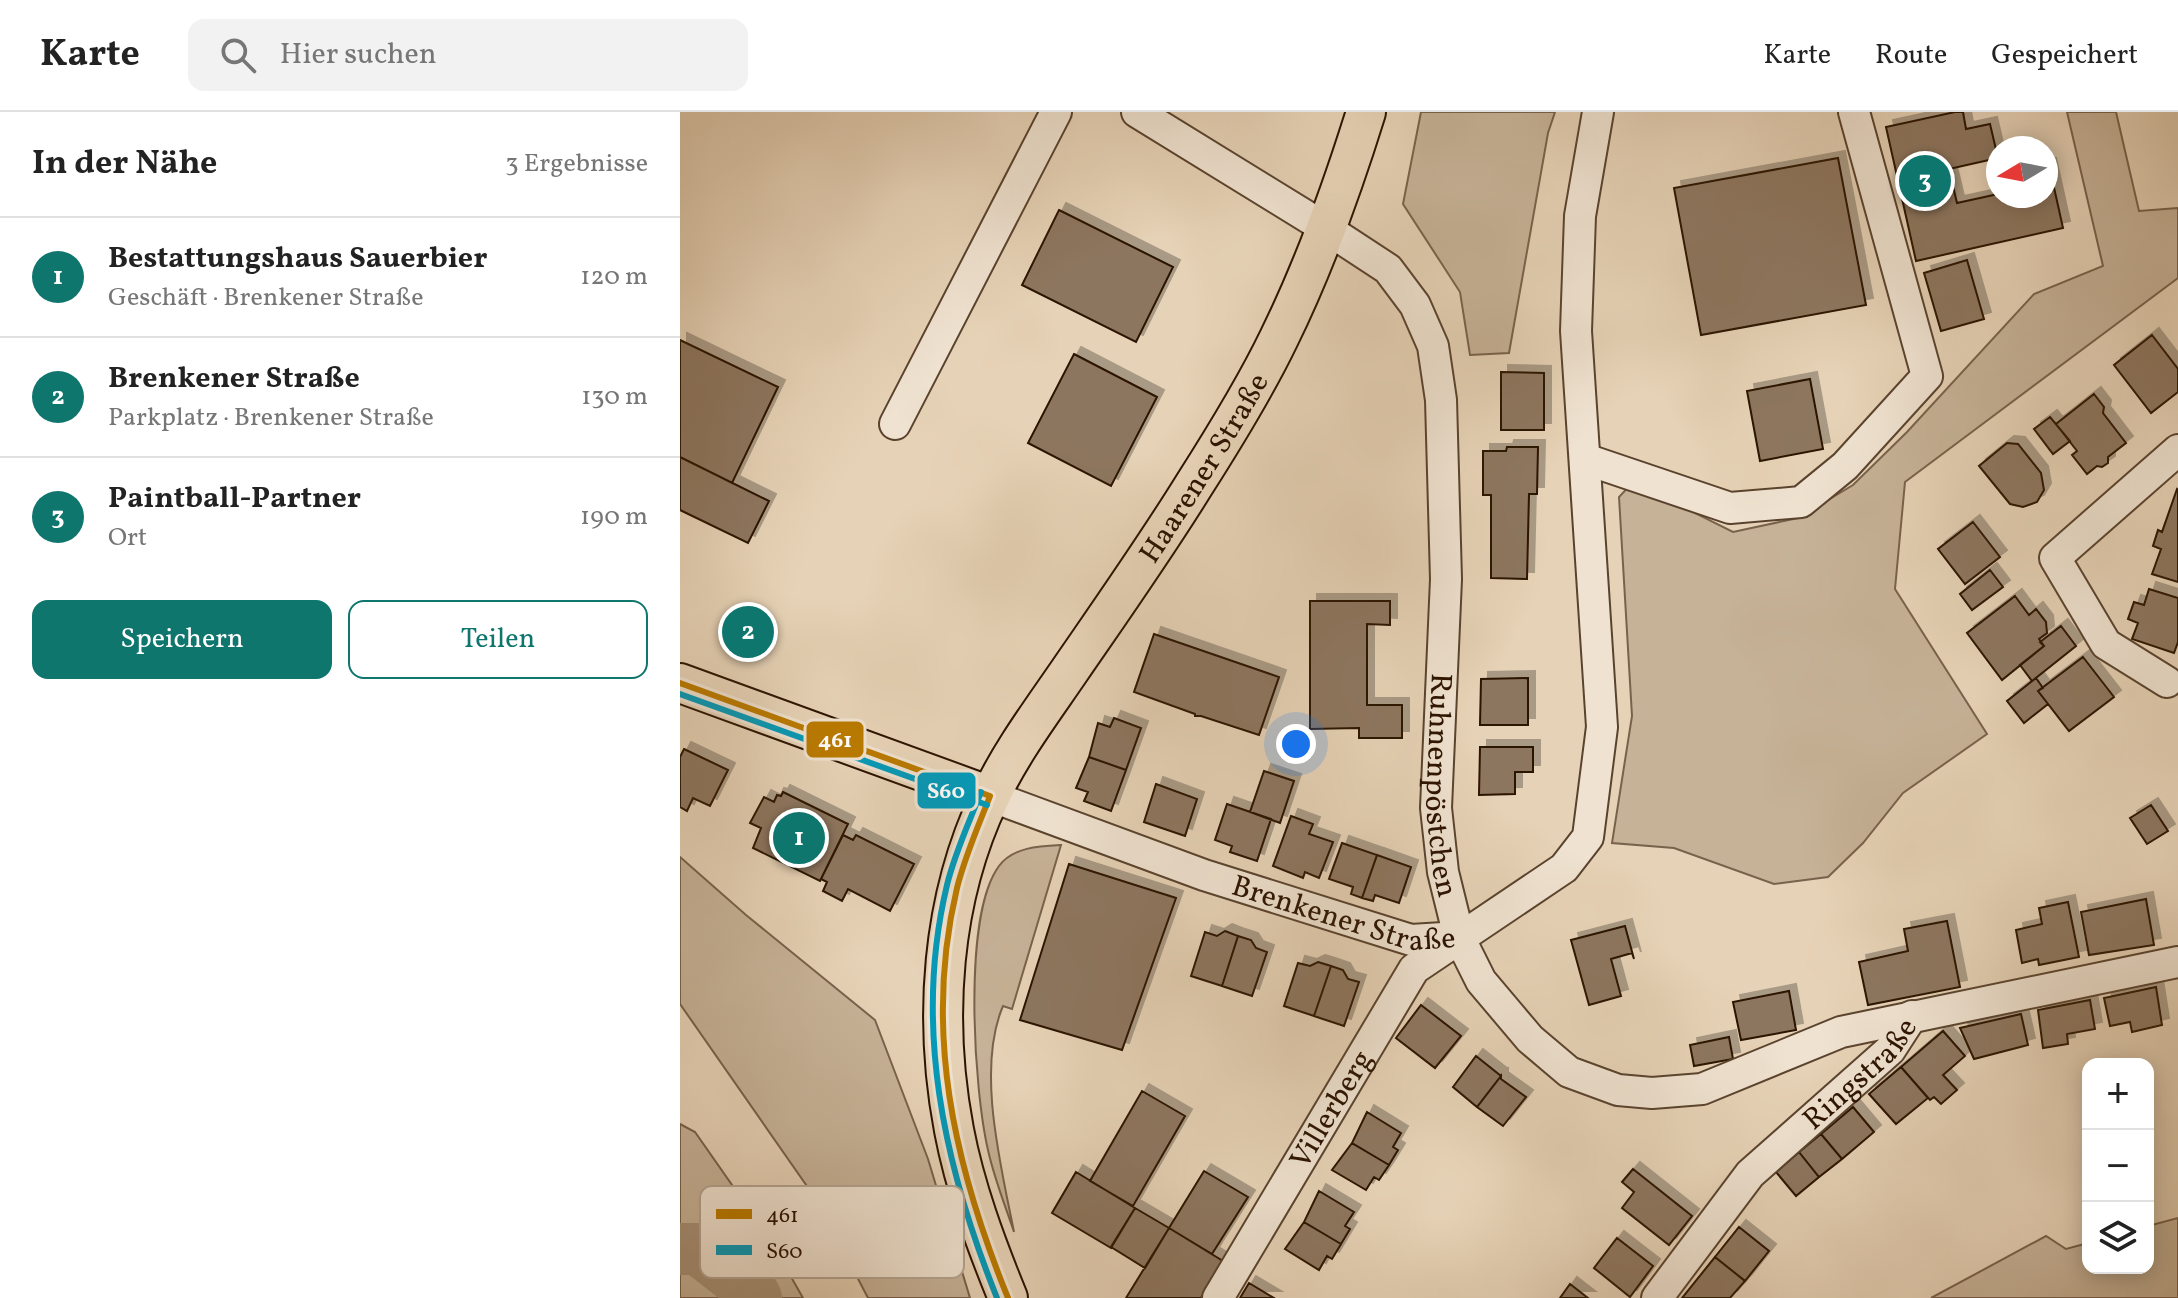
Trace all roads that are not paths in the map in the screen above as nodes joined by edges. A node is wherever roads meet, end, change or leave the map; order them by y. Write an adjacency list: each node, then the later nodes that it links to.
1 (1056, 112): 7 (street)
2 (1137, 112): 6 (street, Ruhnenpöstchen)
3 (1366, 112): 6 (main road, Haarener Straße)
4 (1598, 112): 9 (street, Ruhnenpöstchen)
5 (1854, 112): 9 (street)
6 (1327, 229): 12 (main road, Haarener Straße); 13 (street, Ruhnenpöstchen)
7 (895, 424)
8 (2178, 450): 10 (street)
9 (1585, 459): 13 (street, Ruhnenpöstchen)
10 (2167, 682)
11 (680, 683): 12 (main road, Brenkener Straße)
12 (990, 796): 13 (street, Brenkener Straße); 16 (main road, Haarener Straße)
13 (1459, 937): 15 (street, Brenkener Straße); 17 (street, Villerberg)
14 (2178, 962): 15 (street, Ringstraße)
15 (1912, 1016): 18 (street, Ringstraße)
16 (1008, 1298)
17 (1218, 1298)
18 (1657, 1298)

